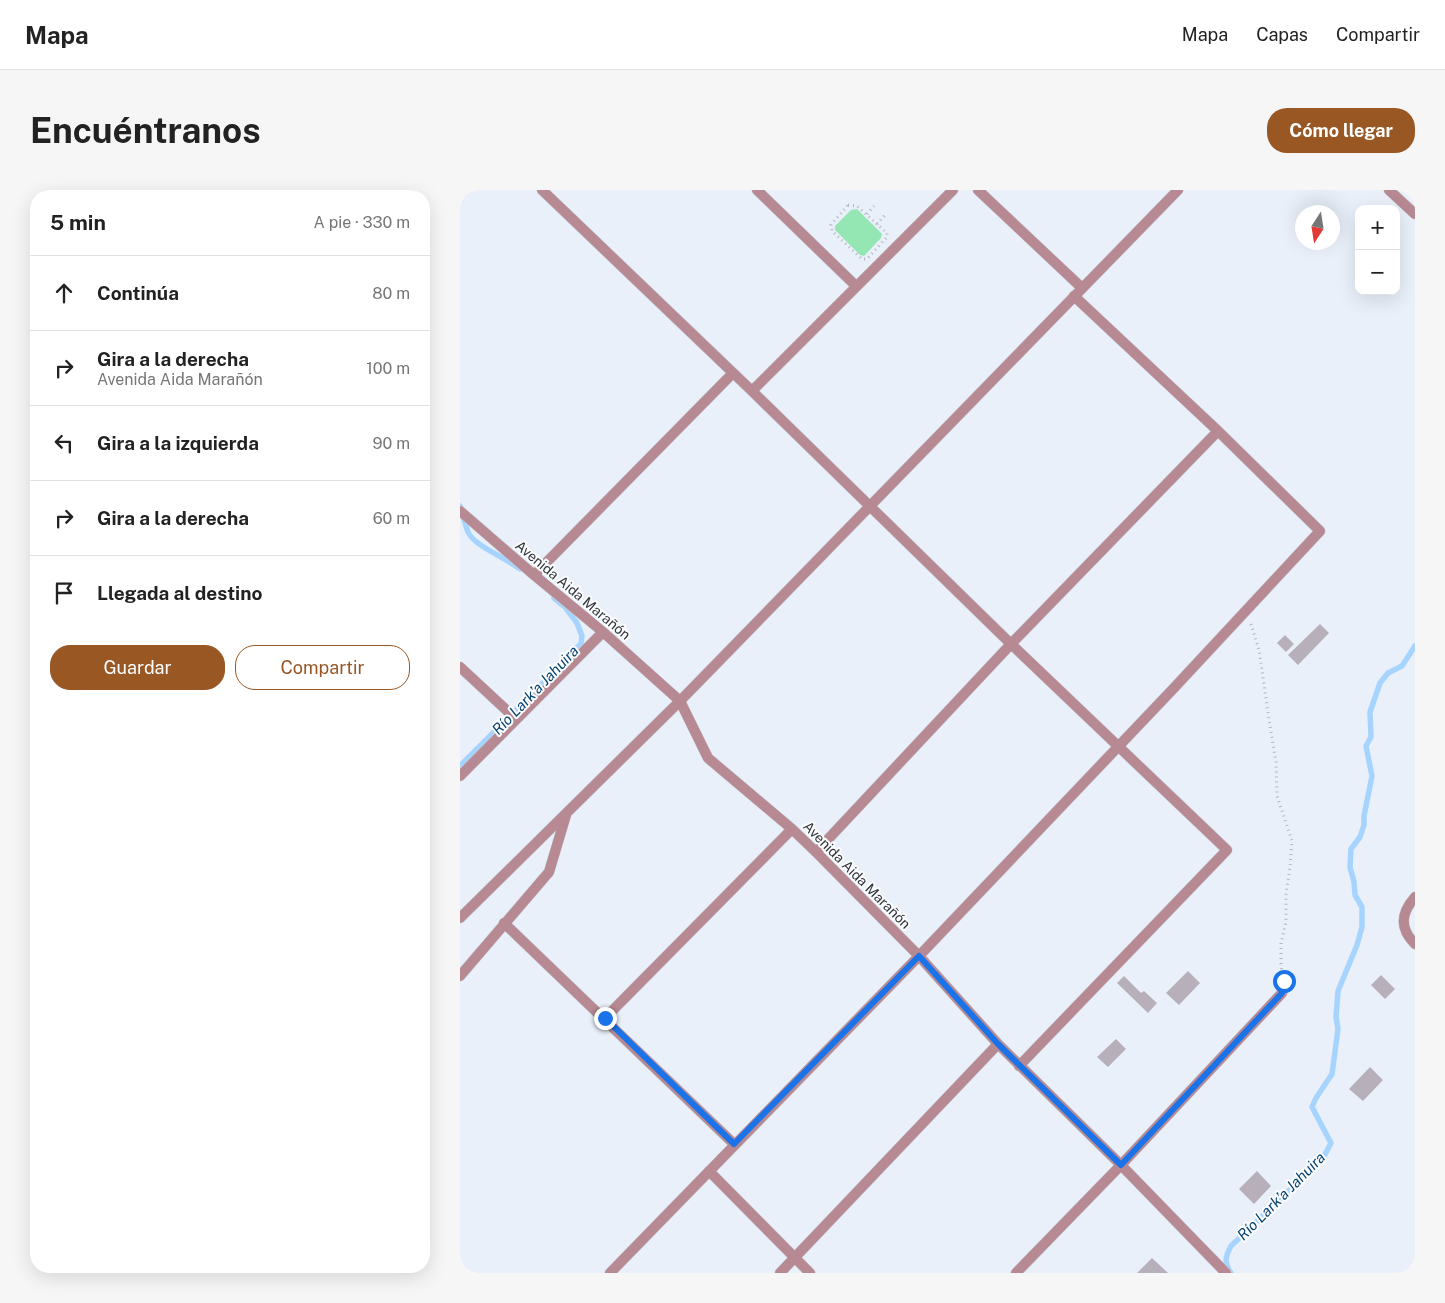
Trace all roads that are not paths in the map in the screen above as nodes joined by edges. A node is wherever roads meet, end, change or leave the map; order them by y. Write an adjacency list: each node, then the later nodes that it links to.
1 (542, 190): 11 (street)
2 (757, 190): 8 (street)
3 (953, 190): 8 (street)
4 (978, 190): 9 (street)
5 (1178, 190): 9 (street)
6 (1389, 190): 7 (street)
7 (1415, 214)
8 (856, 286): 12 (street)
9 (1082, 288): 10 (street)
10 (1074, 296): 13 (street); 14 (street)
11 (733, 373): 12 (street); 16 (street)
12 (752, 391): 14 (street)
13 (1218, 431): 18 (street); 22 (street)
14 (871, 506): 18 (street); 20 (street)
15 (460, 511): 16 (street, Avenida Aida Marañón)
16 (534, 575): 17 (street, Avenida Aida Marañón)
17 (603, 632): 20 (street, Avenida Aida Marañón); 21 (street)
18 (1011, 644): 22 (street); 26 (street)
19 (460, 667): 21 (street)
20 (680, 701): 24 (street); 25 (street, Avenida Aida Marañón)
21 (516, 719): 23 (street)
22 (1118, 747): 31 (street); 36 (street)
23 (460, 776)
24 (566, 814): 28 (street); 29 (street)
25 (792, 829): 26 (street, Avenida Aida Marañón); 34 (street)
26 (816, 852): 31 (street, Avenida Aida Marañón)
27 (1415, 897): 30 (street)
28 (460, 918)
29 (504, 923): 32 (street); 34 (street)
30 (1415, 944)
31 (919, 956): 35 (street, Avenida Aida Marañón); 37 (street)
32 (460, 976)
33 (1282, 993): 38 (street)
34 (605, 1018): 37 (street)
35 (998, 1044): 36 (street, Avenida Aida Marañón); 40 (street)
36 (1019, 1066): 38 (street, Avenida Aida Marañón)
37 (734, 1144): 39 (street)
38 (1121, 1165): 44 (street); 45 (street, Avenida Aida Marañón)
39 (708, 1171): 40 (street); 41 (street)
40 (794, 1257): 42 (street); 43 (street)
41 (610, 1273)
42 (780, 1273)
43 (810, 1273)
44 (1016, 1273)
45 (1226, 1273)

